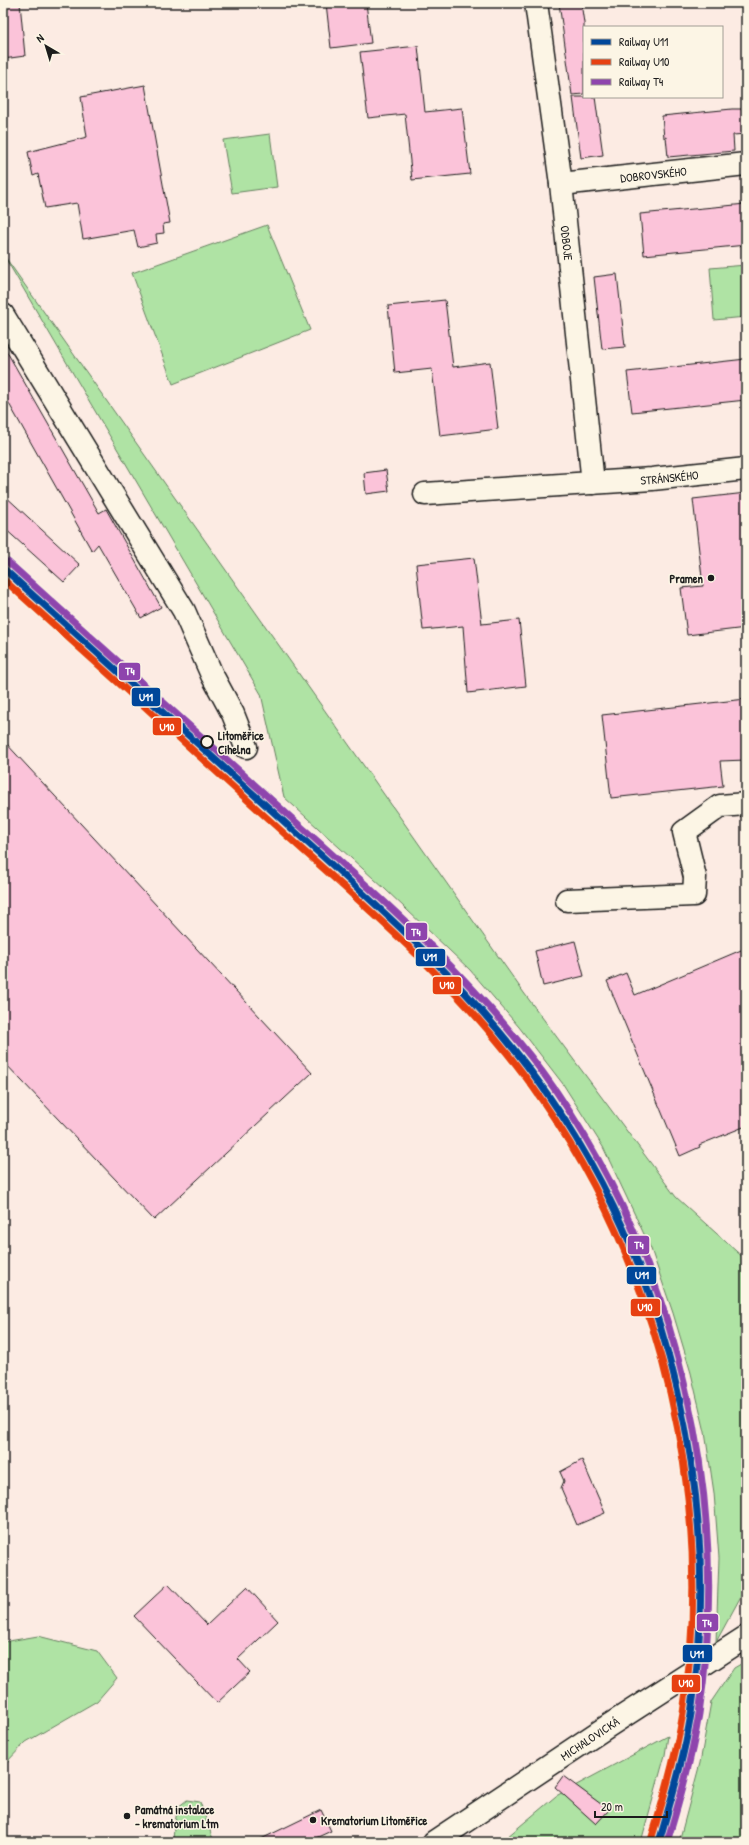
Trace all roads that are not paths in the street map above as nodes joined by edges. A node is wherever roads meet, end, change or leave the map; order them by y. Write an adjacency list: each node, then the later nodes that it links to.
1 (536, 3): 3 (street, ODBOJE)
2 (746, 164): 3 (street, DOBROVSKÉHO)
3 (561, 184): 6 (street, ODBOJE)
4 (3, 315): 8 (street)
5 (746, 469): 6 (street, STRÁNSKÉHO)
6 (593, 483): 7 (street, STRÁNSKÉHO)
7 (425, 494)
8 (246, 746)
9 (746, 804): 10 (street)
10 (567, 900)
11 (746, 1637): 12 (street, MICHALOVICKÁ)
12 (434, 1842)

